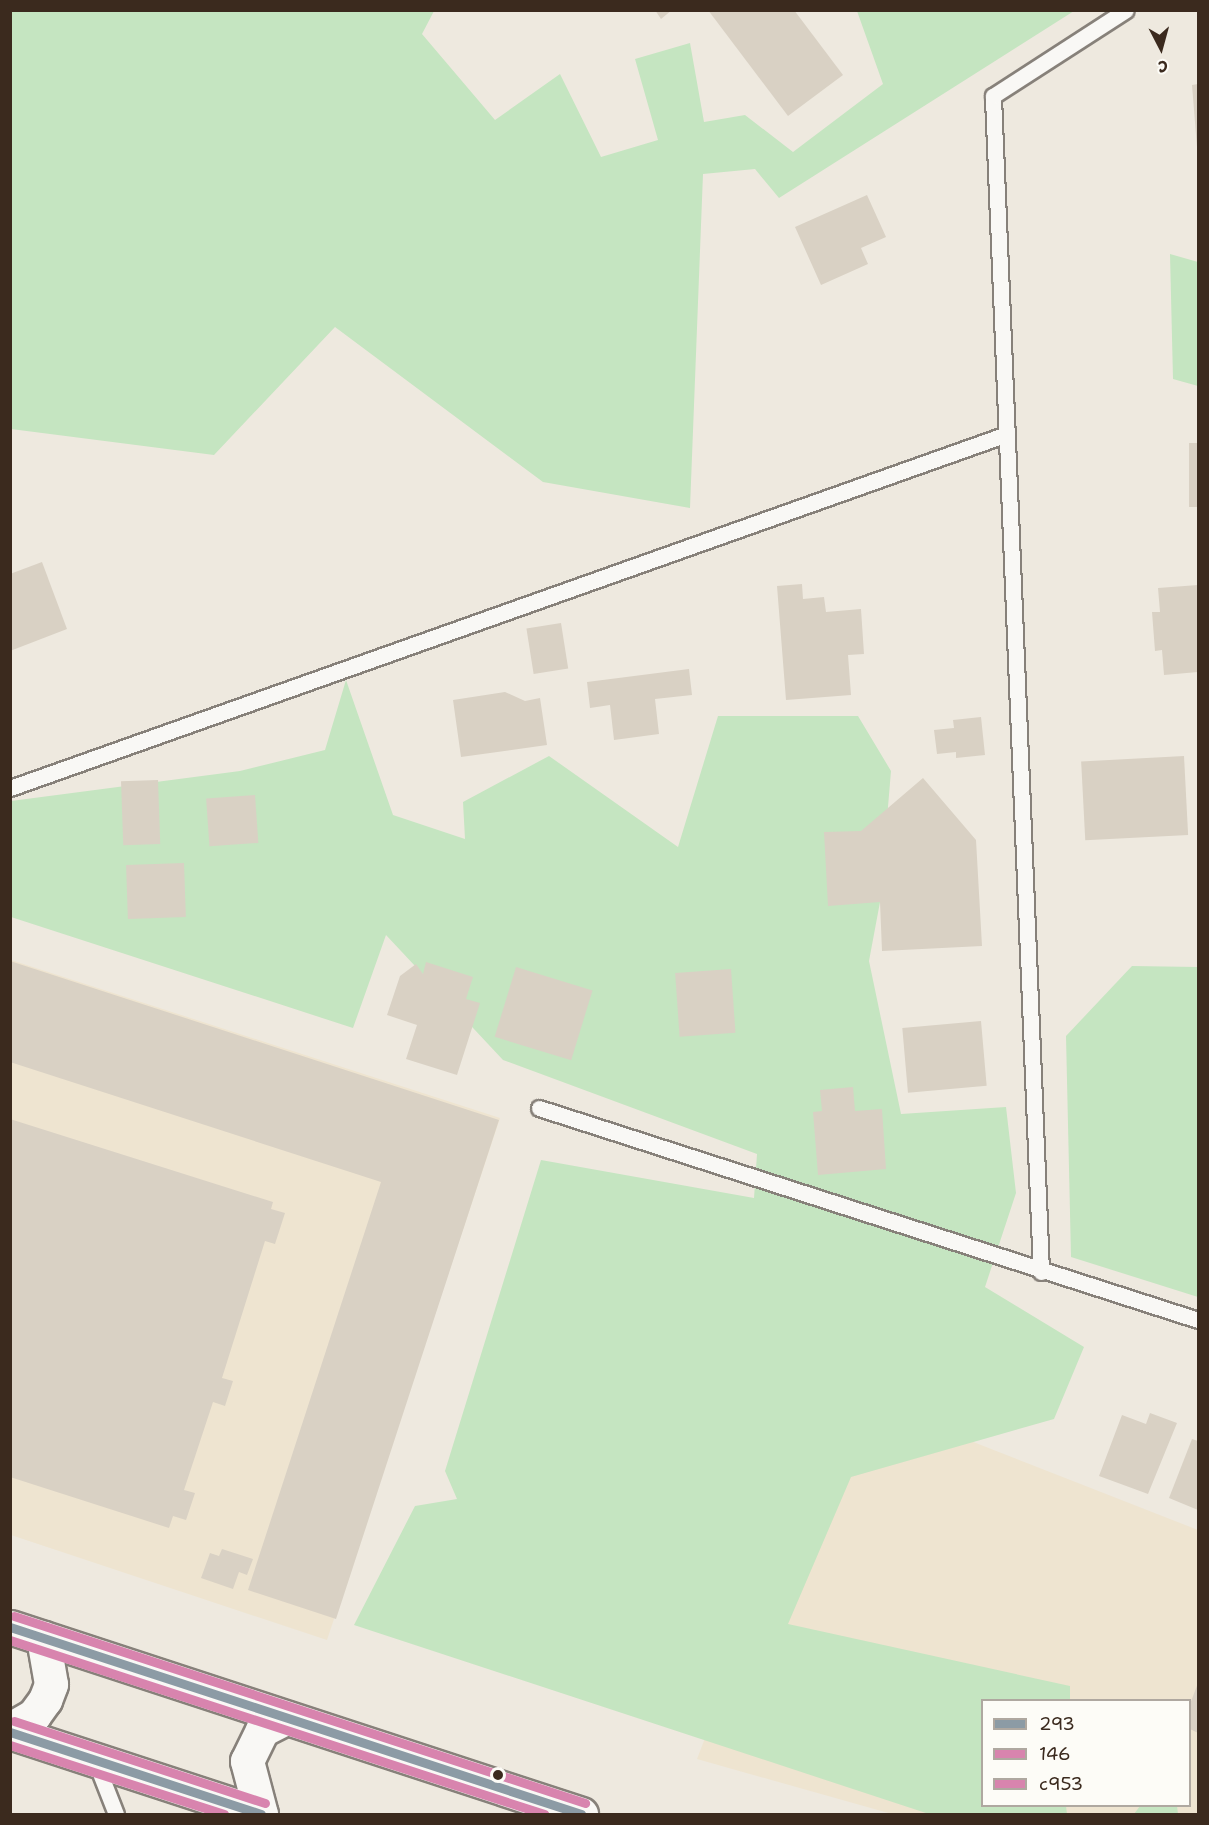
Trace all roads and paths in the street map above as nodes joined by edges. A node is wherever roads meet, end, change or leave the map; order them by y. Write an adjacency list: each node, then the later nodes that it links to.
1 (1126, 10): 2 (lane)
2 (1004, 435): 3 (lane); 5 (lane)
3 (10, 788)
4 (539, 1108): 5 (lane)
5 (1041, 1272): 6 (lane)
6 (1198, 1320)
7 (10, 1627): 8 (street)
8 (43, 1638): 9 (street); 10 (street)
9 (286, 1718): 12 (street); 14 (street)
10 (10, 1730): 11 (street)
11 (95, 1760): 12 (street); 13 (lane)
12 (261, 1814)
13 (116, 1815)
14 (581, 1815)

